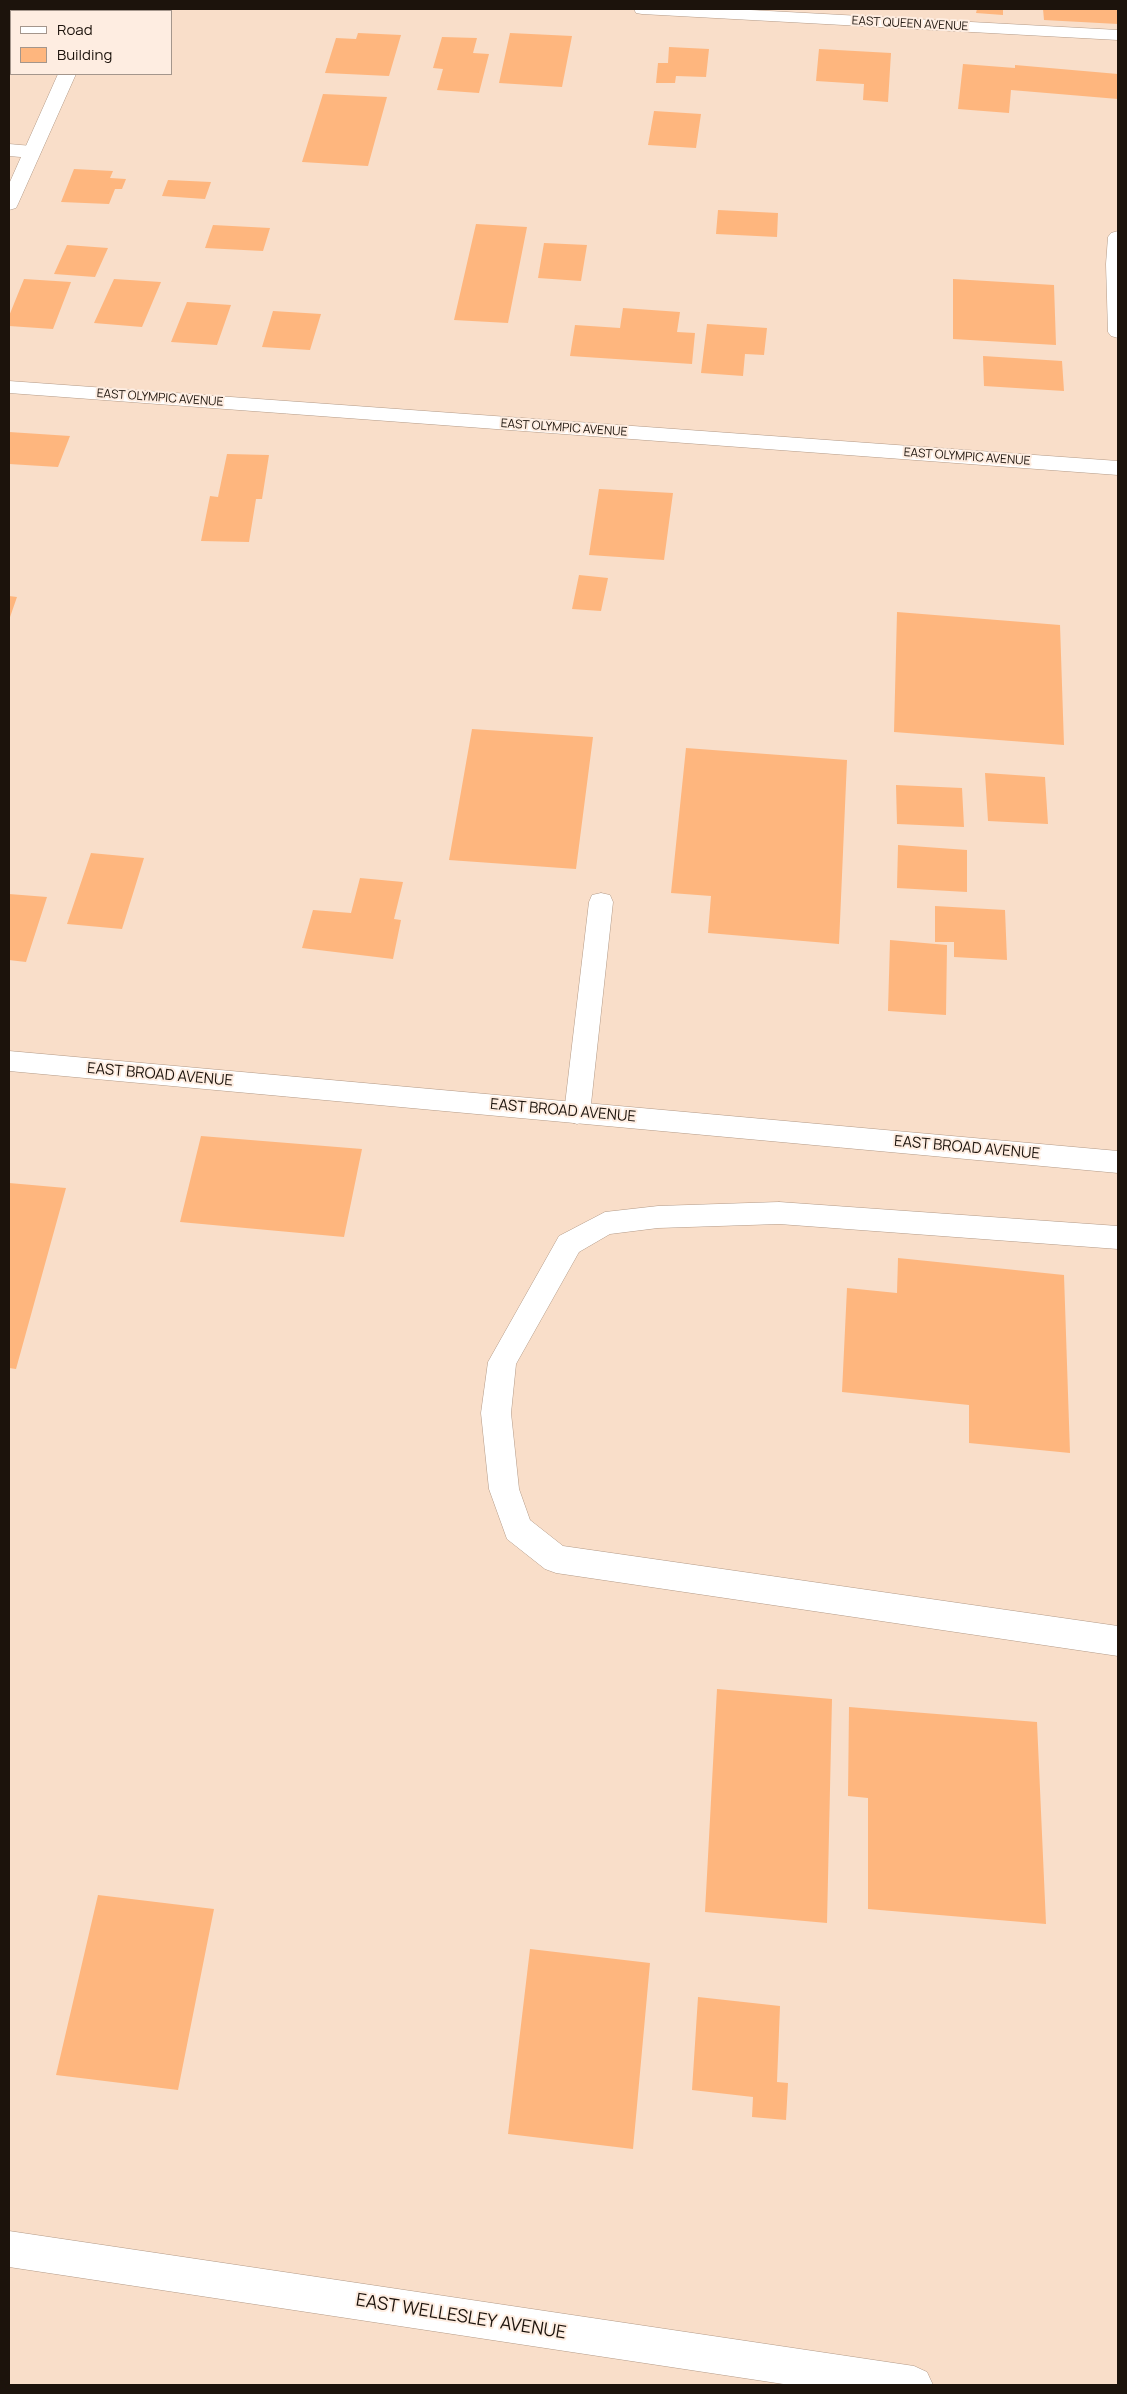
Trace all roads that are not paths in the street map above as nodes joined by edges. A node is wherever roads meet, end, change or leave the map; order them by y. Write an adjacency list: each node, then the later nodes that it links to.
1 (642, 9): 2 (street, EAST QUEEN AVENUE)
2 (723, 11): 3 (street, EAST QUEEN AVENUE)
3 (1118, 35)
4 (66, 75): 6 (street)
5 (9, 150): 6 (street)
6 (32, 152): 7 (street)
7 (9, 204)
8 (1118, 237): 9 (street)
9 (1118, 332)
10 (9, 387): 11 (street, EAST OLYMPIC AVENUE)
11 (1118, 468)
12 (601, 902): 14 (street)
13 (9, 1061): 14 (street, EAST BROAD AVENUE)
14 (577, 1113): 15 (street, EAST BROAD AVENUE)
15 (1118, 1162)
16 (1118, 1238): 17 (street)
17 (1118, 1641)
18 (9, 2249): 19 (street, EAST WELLESLEY AVENUE)
19 (914, 2385)

